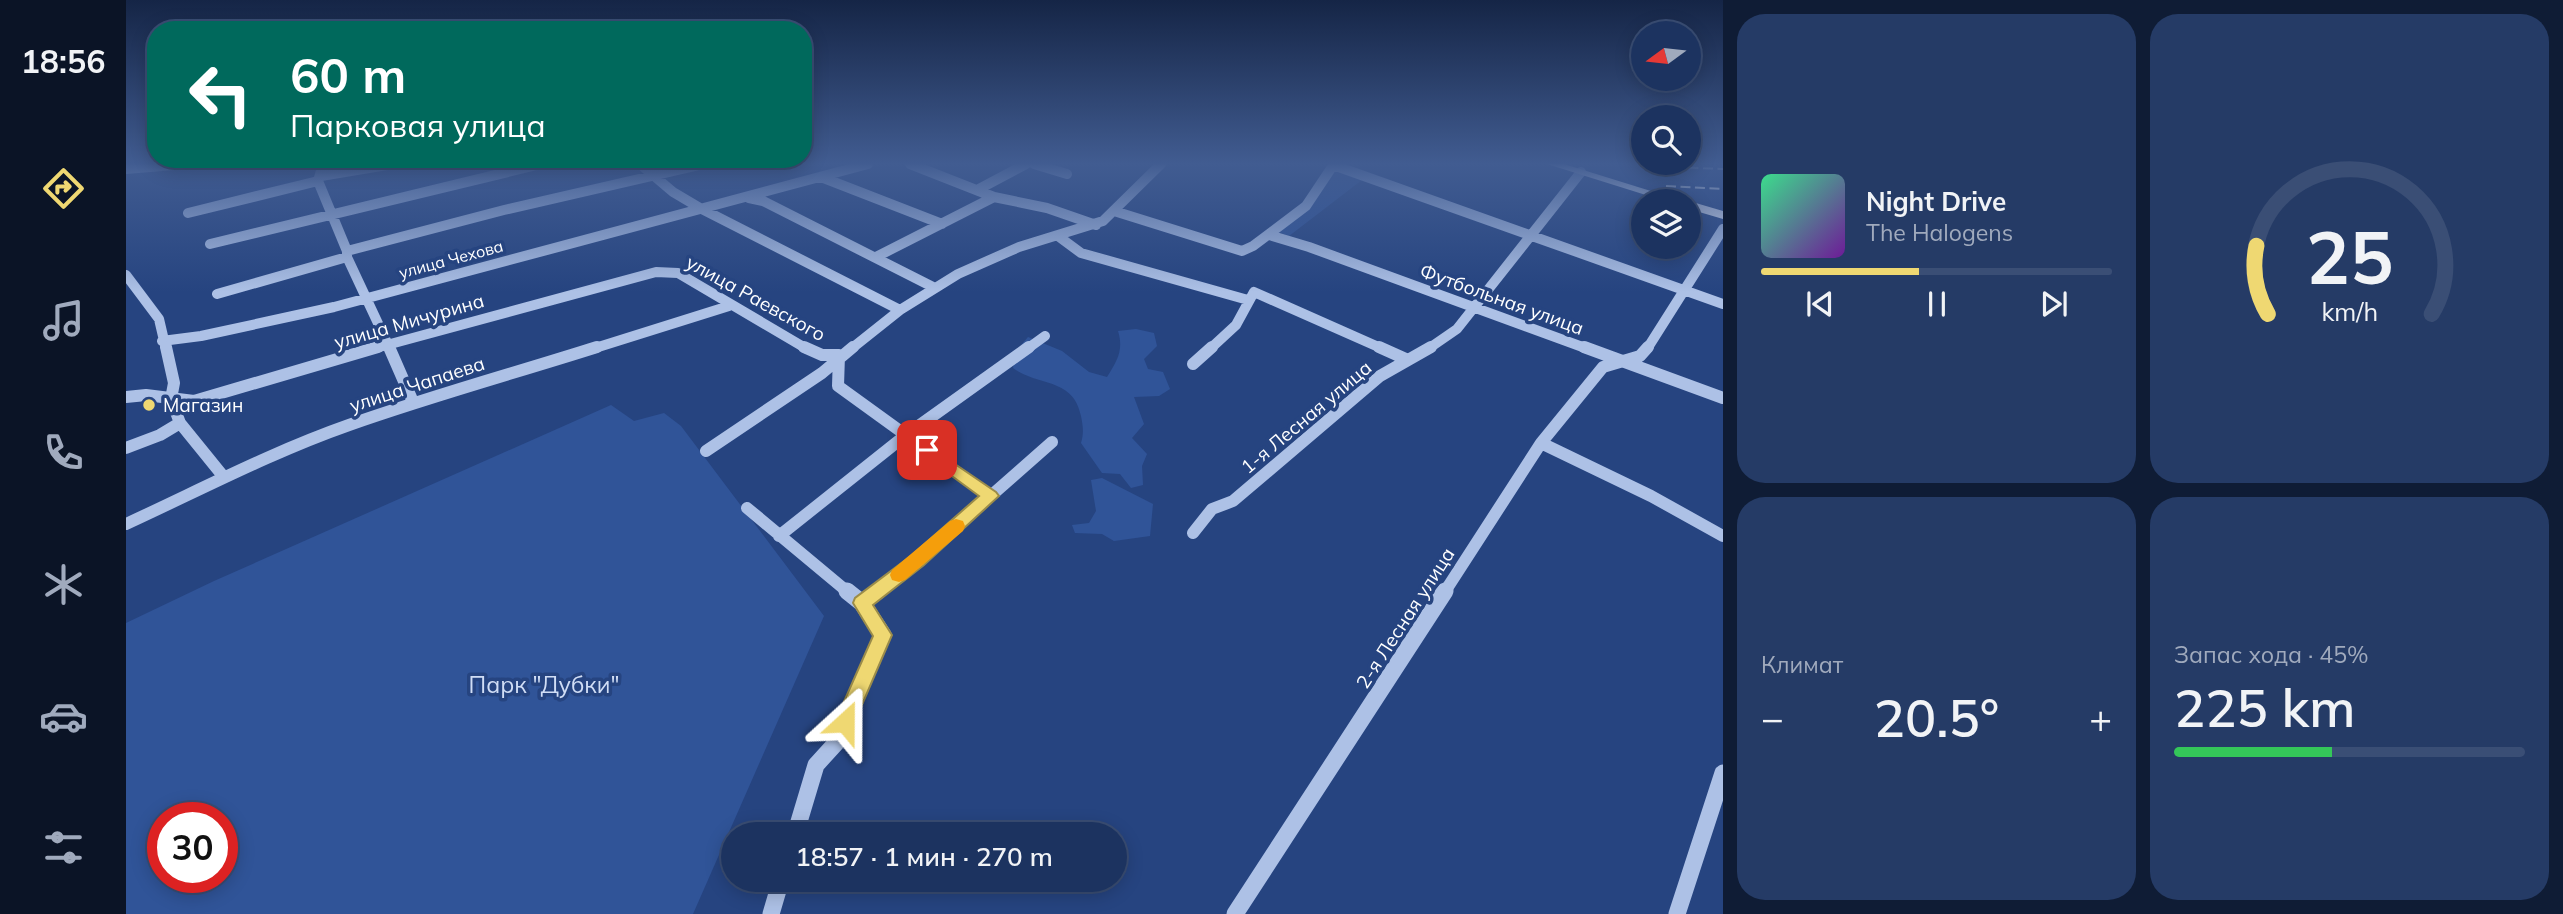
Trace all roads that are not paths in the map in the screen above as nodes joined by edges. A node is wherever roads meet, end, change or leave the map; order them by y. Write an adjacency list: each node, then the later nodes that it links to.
1 (212, 207): 17 (street)
2 (330, 207): 18 (street)
3 (367, 207): 18 (street)
4 (530, 207): 28 (street)
5 (706, 207): 14 (street, улица Чехова)
6 (774, 207): 29 (street)
7 (897, 207): 20 (street)
8 (975, 207): 20 (street)
9 (1041, 207): 21 (street)
10 (1118, 207): 16 (street)
11 (1305, 207): 23 (street)
12 (1447, 207): 25 (street)
13 (1553, 207): 25 (street, 1-я Лесная улица)
14 (700, 208): 35 (street, улица Чехова); 40 (street)
15 (1701, 209): 19 (main road)
16 (1114, 211): 21 (street); 27 (street)
17 (188, 213)
18 (333, 215): 26 (street); 28 (street)
19 (1723, 215)
20 (942, 224): 29 (street)
21 (1096, 225): 24 (street)
22 (1723, 229): 33 (street, 2-я Лесная улица)
23 (1269, 235): 27 (street); 39 (street, Футбольная улица)
24 (1058, 236): 32 (street); 36 (street)
25 (1528, 237): 33 (street); 39 (street, 1-я Лесная улица)
26 (210, 244)
27 (1242, 251)
28 (347, 254): 34 (street); 35 (street)
29 (876, 257): 32 (street)
30 (656, 271): 38 (street, улица Раевского); 43 (street, улица Мичурина)
31 (126, 275): 42 (street)
32 (933, 287): 40 (street)
33 (1682, 290): 37 (street); 46 (street, 2-я Лесная улица)
34 (217, 293)
35 (368, 297): 42 (street, улица Чехова); 43 (street)
36 (1248, 300): 45 (street); 47 (street)
37 (1723, 304)
38 (729, 306): 44 (street, улица Раевского); 51 (street, улица Чапаева)
39 (1471, 307): 45 (street, 1-я Лесная улица); 46 (street, Футбольная улица)
40 (900, 310): 44 (street)
41 (1045, 336): 53 (street)
42 (162, 341): 50 (street)
43 (389, 344): 50 (street, улица Мичурина); 51 (street)
44 (839, 355): 53 (street); 57 (street)
45 (1408, 360): 62 (street, 1-я Лесная улица)
46 (1624, 361): 49 (street, Футбольная улица); 55 (street, 2-я Лесная улица)
47 (1193, 364)
48 (126, 397): 50 (street, улица Мичурина)
49 (1723, 398)
50 (171, 399): 52 (street)
51 (413, 402): 58 (street, улица Чапаева)
52 (180, 423): 56 (street); 58 (street)
53 (906, 435): 59 (street); 63 (street)
54 (1052, 442): 59 (street)
55 (1541, 443): 64 (street); 70 (street, 2-я Лесная улица)
56 (126, 448)
57 (706, 451)
58 (223, 477): 61 (street, улица Чапаева)
59 (990, 496): 65 (street)
60 (747, 508): 63 (street)
61 (126, 524)
62 (1193, 533)
63 (779, 536): 65 (street)
64 (1723, 536)
65 (862, 603): 67 (street)
66 (1723, 773): 71 (street)
67 (799, 822)
68 (777, 892): 69 (street)
69 (771, 914)
70 (1235, 914)
71 (1677, 914)

